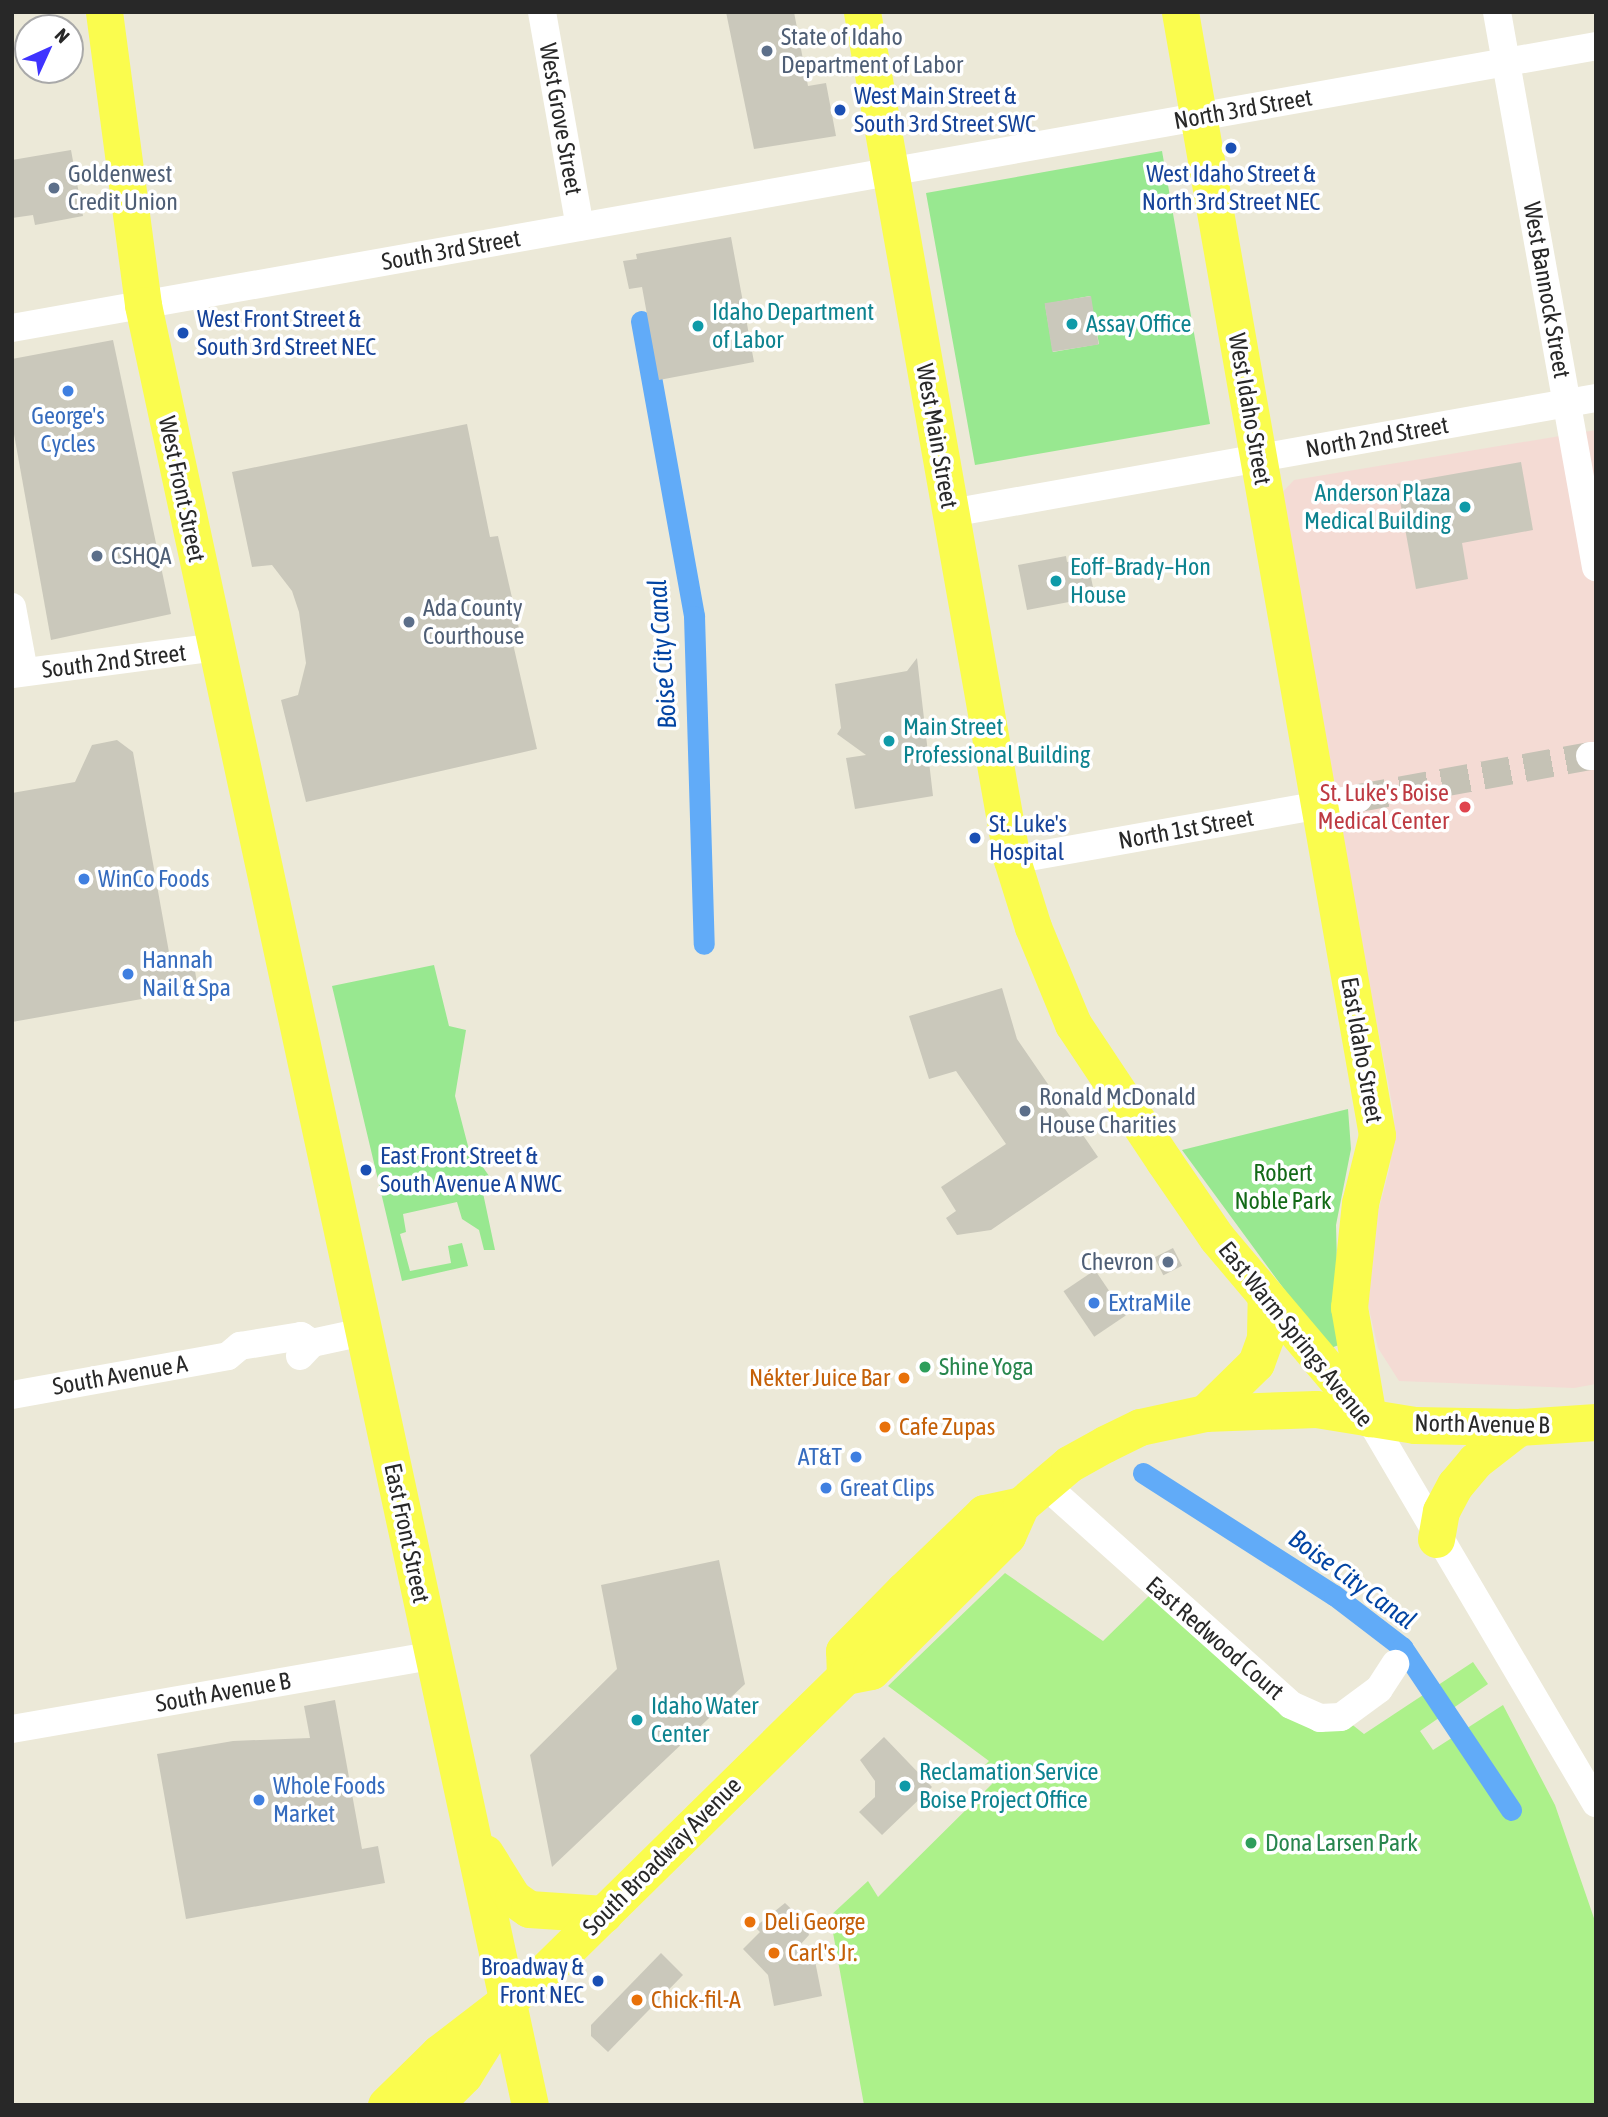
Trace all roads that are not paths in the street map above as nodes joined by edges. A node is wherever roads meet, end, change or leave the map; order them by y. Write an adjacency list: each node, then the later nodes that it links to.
1 (104, 12): 11 (main road, West Front Street)
2 (542, 12): 10 (street, West Grove Street)
3 (862, 12): 9 (main road, West Main Street)
4 (1180, 12): 8 (main road, West Idaho Street)
5 (1497, 12): 7 (street, West Bannock Street)
6 (1596, 47): 7 (street, North 3rd Street)
7 (1506, 62): 8 (street, North 3rd Street); 14 (street, West Bannock Street)
8 (1199, 117): 9 (street, North 3rd Street); 15 (main road, West Idaho Street)
9 (890, 171): 10 (street, South 3rd Street); 16 (main road, West Main Street)
10 (580, 227): 11 (street, South 3rd Street)
11 (143, 304): 12 (street, South 3rd Street); 19 (main road, West Front Street)
12 (12, 328)
13 (1596, 398): 14 (street, North 2nd Street)
14 (1567, 403): 15 (street, North 2nd Street); 17 (street, West Bannock Street)
15 (1259, 458): 16 (street, North 2nd Street); 22 (main road, West Idaho Street)
16 (951, 513): 23 (main road, West Main Street)
17 (1596, 567)
18 (12, 607): 20 (street)
19 (216, 647): 20 (street, South 2nd Street); 24 (main road, West Front Street)
20 (18, 673)
21 (1359, 798): 22 (street, North 1st Street)
22 (1320, 805): 23 (street, North 1st Street); 29 (main road, East Idaho Street)
23 (1012, 860): 25 (main road, East Warm Springs Avenue)
24 (284, 962): 26 (main road, East Front Street)
25 (1266, 1299): 28 (main road); 29 (main road, East Warm Springs Avenue)
26 (363, 1332): 27 (street, South Avenue A); 36 (main road, East Front Street)
27 (12, 1395)
28 (1205, 1413): 29 (main road, South Broadway Avenue); 32 (main road, South Broadway Avenue)
29 (1369, 1418): 31 (main road, North Avenue B); 33 (street, East Warm Springs Avenue)
30 (1596, 1422): 31 (main road, North Avenue B)
31 (1519, 1427): 33 (main road)
32 (1032, 1494): 34 (main road, South Broadway Avenue); 35 (main road, South Broadway Avenue); 37 (street, East Redwood Court)
33 (1436, 1539): 40 (street, East Warm Springs Avenue)
34 (965, 1579): 35 (main road); 38 (main road, South Broadway Avenue)
35 (887, 1607): 38 (main road, South Broadway Avenue)
36 (434, 1655): 39 (street, South Avenue B); 42 (main road, East Front Street)
37 (1395, 1664)
38 (845, 1676): 43 (main road, South Broadway Avenue)
39 (12, 1729)
40 (1589, 1775): 41 (street, East Warm Springs Avenue)
41 (1596, 1803)
42 (470, 1824): 43 (main road); 44 (main road, East Front Street)
43 (604, 1914): 44 (main road, South Broadway Avenue)
44 (508, 2005): 45 (main road, South Broadway Avenue); 46 (main road, South Broadway Avenue); 47 (main road, East Front Street)
45 (386, 2105)
46 (434, 2105)
47 (530, 2105)

